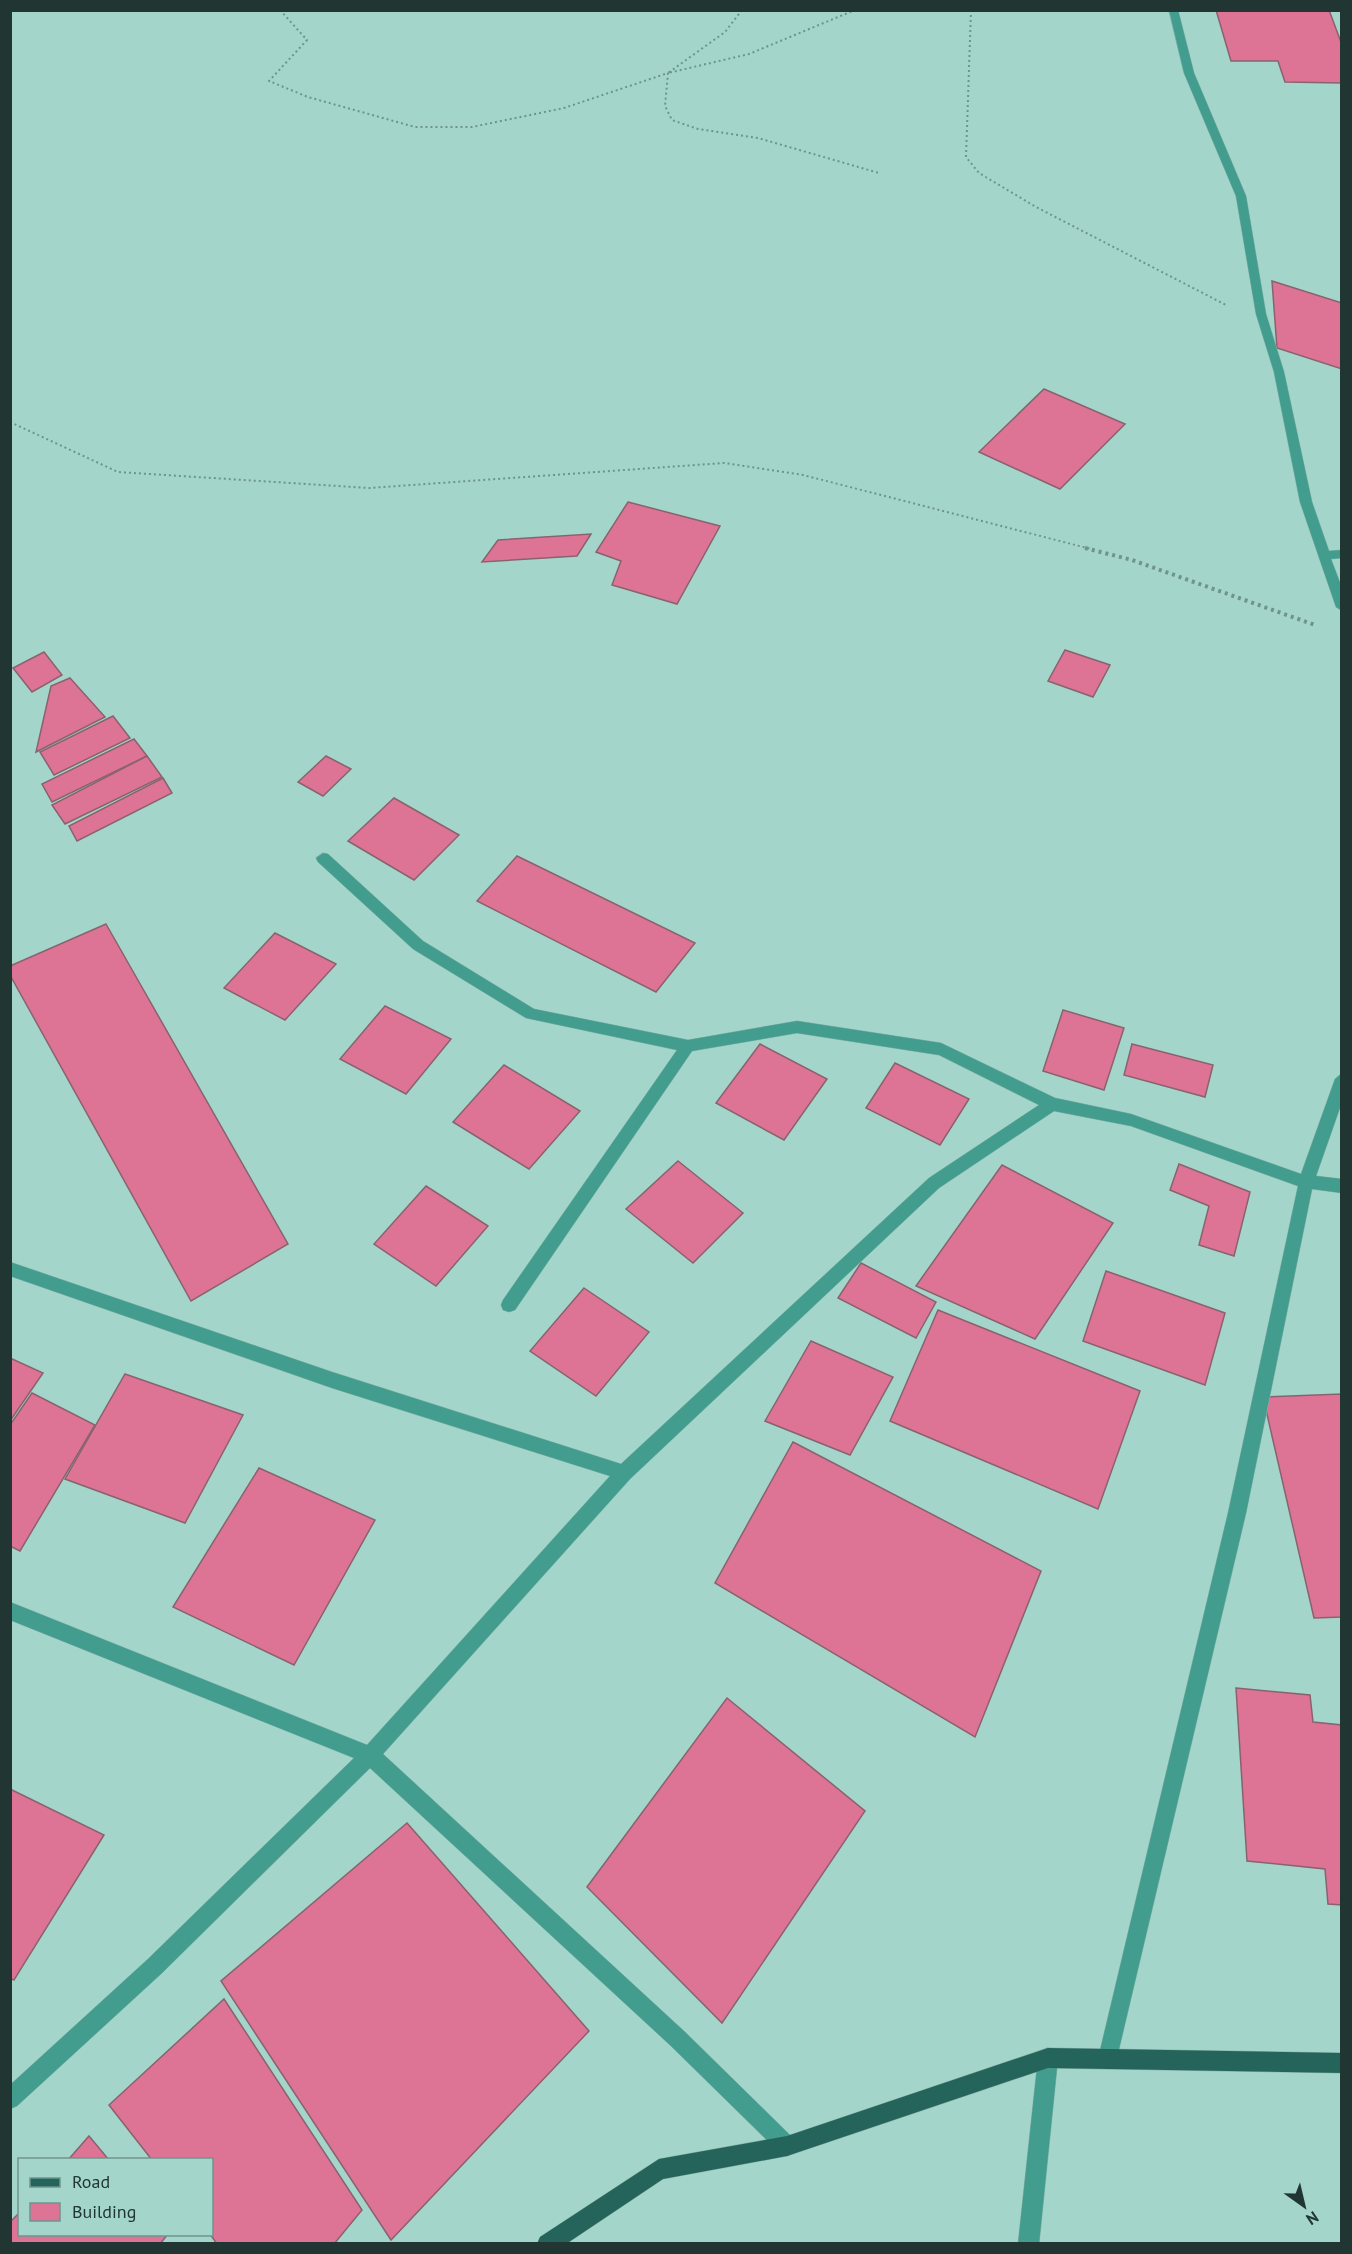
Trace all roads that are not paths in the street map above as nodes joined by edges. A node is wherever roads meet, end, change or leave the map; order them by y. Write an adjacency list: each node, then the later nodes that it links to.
1 (1173, 10): 3 (street)
2 (1341, 554): 3 (street)
3 (1324, 555): 4 (street)
4 (1341, 607)
5 (323, 858): 6 (street)
6 (688, 1046): 8 (street); 12 (street)
7 (1341, 1079): 9 (street)
8 (1052, 1104): 9 (street); 13 (street)
9 (1306, 1182): 10 (street); 17 (street)
10 (1341, 1186)
11 (10, 1269): 13 (street)
12 (509, 1305)
13 (624, 1473): 15 (street)
14 (10, 1611): 15 (street)
15 (370, 1755): 19 (street); 20 (street)
16 (1048, 2058): 17 (main road); 20 (main road); 22 (street)
17 (1108, 2059): 18 (main road)
18 (1341, 2063)
19 (10, 2099)
20 (787, 2146): 21 (main road)
21 (547, 2244)
22 (1028, 2244)

